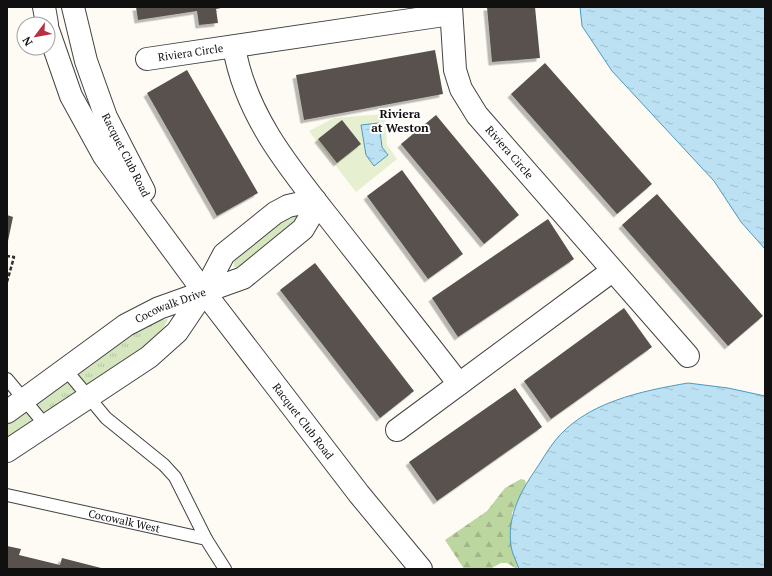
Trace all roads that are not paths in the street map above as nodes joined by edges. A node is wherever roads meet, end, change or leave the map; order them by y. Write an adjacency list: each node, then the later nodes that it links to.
1 (73, 7): 8 (street, Racquet Club Road)
2 (451, 10): 3 (street, Riviera Circle); 7 (street, Riviera Circle)
3 (234, 47): 5 (street, Riviera Circle); 6 (street, Riviera Circle)
4 (56, 53): 8 (street, Racquet Club Road)
5 (147, 59)
6 (315, 200): 8 (street); 8 (street); 12 (street, Riviera Circle)
7 (612, 271): 9 (street, Riviera Circle); 12 (street)
8 (204, 292): 10 (street, Cocowalk Drive); 13 (street, Cocowalk Drive); 19 (street, Racquet Club Road)
9 (688, 356)
10 (66, 370): 13 (lane); 14 (street, Cocowalk Drive)
11 (7, 379): 14 (lane)
12 (459, 384): 17 (street)
13 (89, 398): 16 (street, Cocowalk Drive); 21 (lane)
14 (25, 400): 15 (street, Cocowalk Drive); 16 (lane)
15 (7, 412)
16 (47, 426): 18 (street, Cocowalk Drive)
17 (397, 430)
18 (7, 451)
19 (359, 494): 23 (street, Racquet Club Road); 24 (street, Racquet Club Road)
20 (7, 495): 21 (lane, Cocowalk West)
21 (206, 539): 22 (lane)
22 (224, 569)
23 (406, 569)
24 (421, 569)

